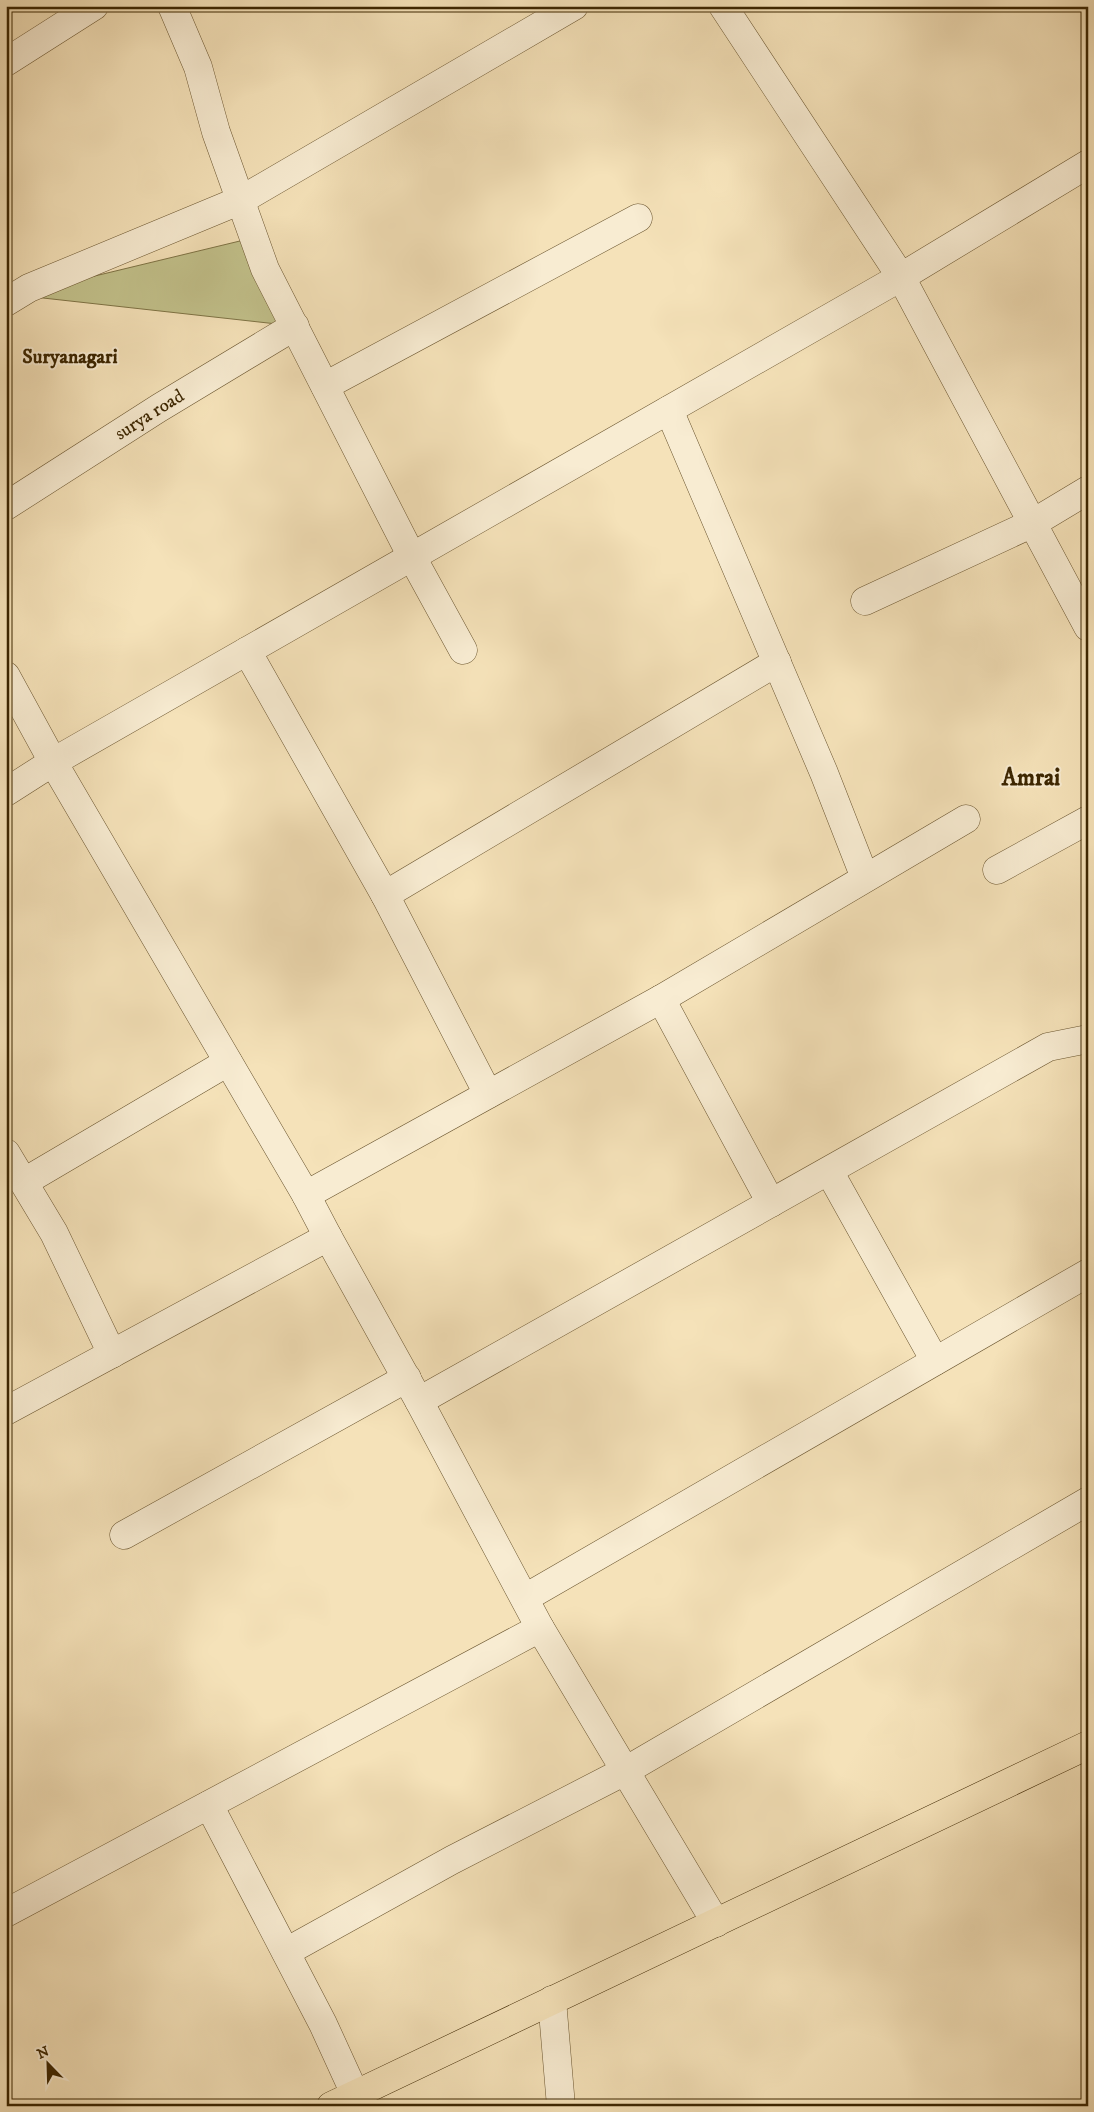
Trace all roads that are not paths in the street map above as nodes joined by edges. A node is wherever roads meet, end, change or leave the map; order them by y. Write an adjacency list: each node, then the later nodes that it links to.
1 (94, 6): 5 (street)
2 (172, 6): 7 (street)
3 (574, 6): 7 (street)
4 (723, 6): 9 (street)
5 (6, 62)
6 (1088, 164): 9 (street)
7 (241, 200): 10 (street); 11 (street)
8 (638, 218): 12 (street)
9 (902, 277): 13 (street); 16 (street)
10 (6, 302)
11 (295, 326): 12 (street); 15 (street, surya road)
12 (325, 386): 17 (street)
13 (670, 410): 17 (street); 22 (street)
14 (1088, 490): 16 (street)
15 (6, 506)
16 (1032, 523): 18 (street); 19 (street)
17 (412, 557): 20 (street); 21 (street)
18 (864, 601)
19 (1088, 627)
20 (463, 650)
21 (247, 651): 24 (street); 30 (street)
22 (777, 662): 29 (street); 30 (street)
23 (6, 676): 24 (street)
24 (53, 762): 25 (street); 33 (street)
25 (6, 792)
26 (966, 819): 29 (street)
27 (1088, 820): 28 (street)
28 (997, 870)
29 (866, 878): 31 (street)
30 (385, 895): 34 (street)
31 (661, 999): 34 (street); 39 (street)
32 (1088, 1039): 36 (street)
33 (228, 1062): 37 (street); 38 (street)
34 (488, 1094): 38 (street)
35 (6, 1153): 37 (street)
36 (828, 1171): 39 (street); 43 (street)
37 (24, 1182): 42 (street)
38 (306, 1195): 40 (street)
39 (771, 1203): 44 (street)
40 (328, 1237): 42 (street); 44 (street)
41 (1088, 1273): 43 (street)
42 (112, 1354): 45 (street)
43 (935, 1361): 48 (street)
44 (413, 1390): 47 (street); 48 (street)
45 (6, 1412)
46 (1088, 1501): 51 (street)
47 (124, 1534)
48 (525, 1598): 49 (street)
49 (540, 1628): 51 (street); 52 (street)
50 (1088, 1745): 54 (main road)
51 (626, 1771): 54 (street); 55 (street)
52 (209, 1805): 53 (street); 55 (street)
53 (6, 1913)
54 (716, 1922): 56 (main road)
55 (286, 1952): 57 (street)
56 (552, 2000): 57 (main road); 59 (street)
57 (355, 2094): 58 (main road)
58 (331, 2106)
59 (561, 2106)

